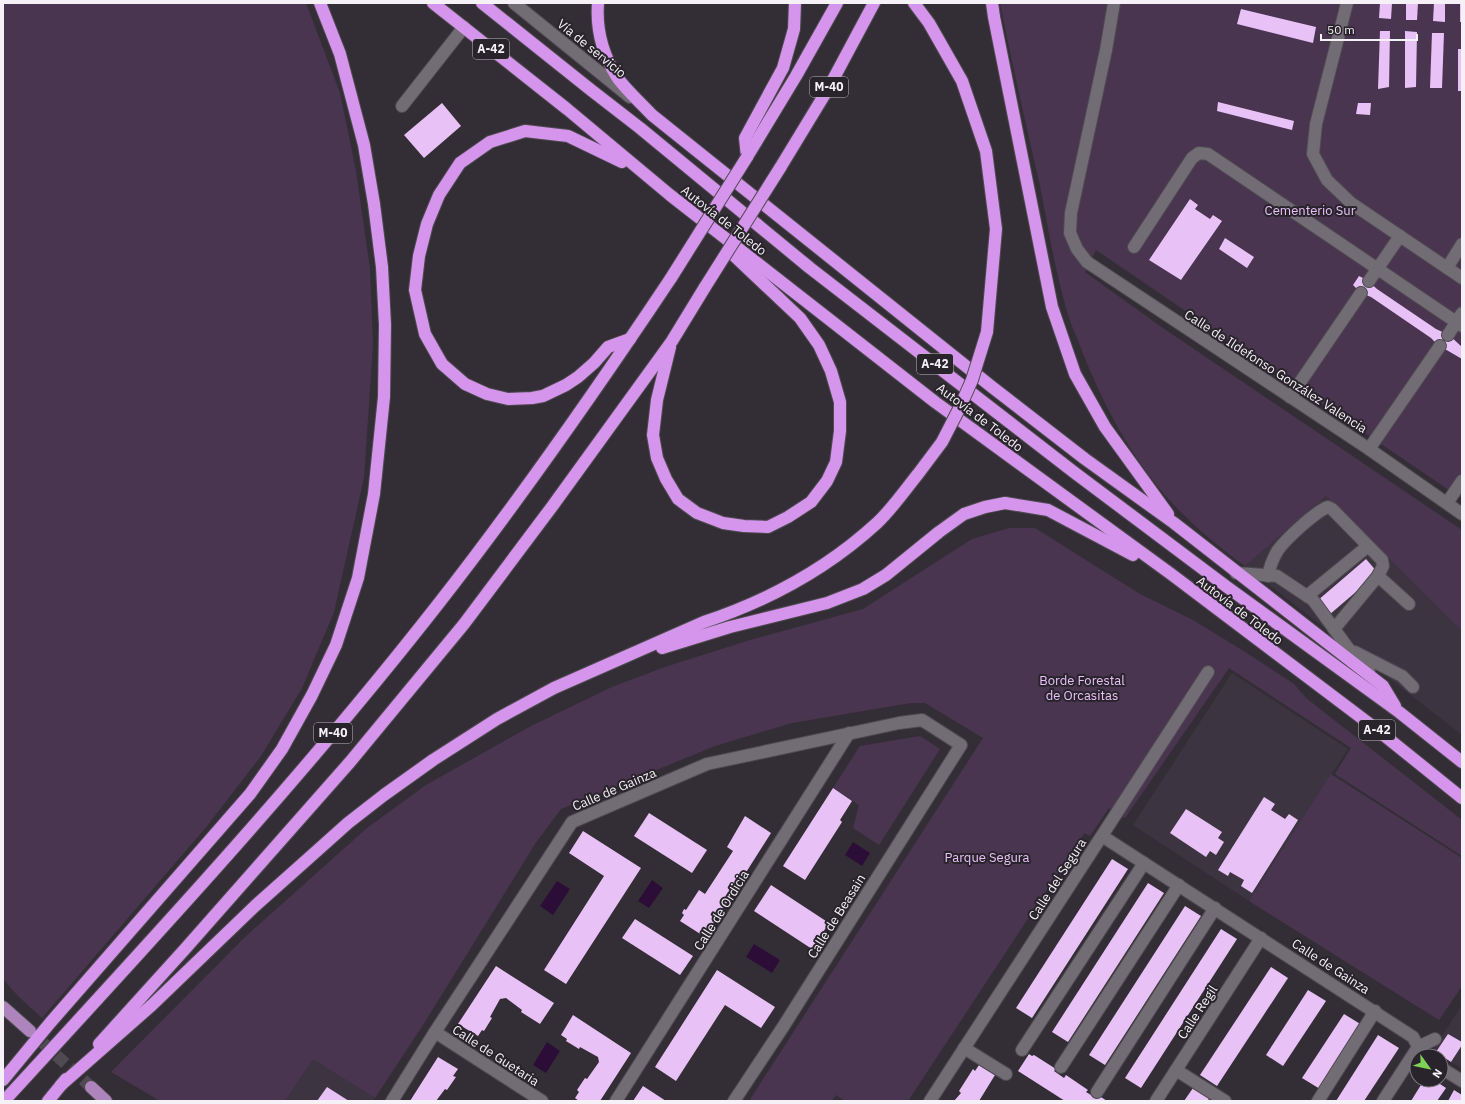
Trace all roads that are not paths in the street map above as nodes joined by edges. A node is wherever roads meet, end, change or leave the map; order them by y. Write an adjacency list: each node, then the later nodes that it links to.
1 (320, 3): 75 (highway)
2 (433, 3): 13 (highway, Autovía de Toledo / A-42)
3 (482, 3): 51 (highway, Autovía de Toledo / A-42)
4 (514, 3): 15 (street, Vía de servicio)
5 (598, 3): 15 (highway)
6 (795, 3): 16 (highway)
7 (837, 3): 16 (highway, M-40)
8 (874, 3): 30 (highway, M-40, bridge)
9 (914, 3): 47 (highway, bridge)
10 (992, 3): 37 (highway)
11 (1114, 3): 32 (street, Calle de Ildefonso González Valencia)
12 (1347, 3): 19 (street)
13 (464, 27): 14 (street); 17 (highway, Autovía de Toledo / A-42)
14 (402, 106)
15 (652, 115): 37 (highway)
16 (747, 157): 29 (highway, M-40, bridge)
17 (638, 170): 18 (highway, Autovía de Toledo / A-42); 29 (highway)
18 (670, 195): 30 (highway); 40 (highway, Autovía de Toledo / A-42)
19 (1400, 236): 22 (street); 23 (street)
20 (1462, 244): 22 (street)
21 (1134, 247): 23 (street)
22 (1447, 268): 24 (street)
23 (1378, 269): 25 (street); 27 (street)
24 (1462, 278)
25 (1369, 281)
26 (1361, 293): 32 (street)
27 (1460, 320): 28 (street)
28 (1448, 334)
29 (630, 339): 80 (highway, M-40)
30 (672, 341): 77 (highway, M-40)
31 (1440, 346): 33 (street)
32 (1290, 397): 33 (street, Calle de Ildefonso González Valencia)
33 (1369, 449): 35 (street, Calle de Ildefonso González Valencia)
34 (1462, 481): 35 (street)
35 (1447, 503): 36 (street, Calle de Ildefonso González Valencia)
36 (1462, 514)
37 (1174, 523): 39 (highway)
38 (1368, 546): 41 (street); 42 (street); 43 (street)
39 (1236, 573): 41 (street); 49 (highway)
40 (1170, 574): 47 (highway); 55 (highway, Autovía de Toledo / A-42)
41 (1268, 576): 43 (street)
42 (1378, 576): 44 (street); 45 (street)
43 (1307, 596): 45 (street)
44 (1409, 604)
45 (1334, 629): 46 (street)
46 (1348, 648): 49 (street); 50 (street)
47 (606, 665): 77 (highway)
48 (1208, 672): 56 (street, Calle del Segura)
49 (1383, 686): 51 (highway)
50 (1413, 687)
51 (1399, 712): 54 (highway, Autovía de Toledo / A-42)
52 (849, 733): 53 (street, Calle de Gainza); 64 (street, Calle de Gainza); 85 (street, Calle de Ordicia)
53 (961, 745): 86 (street, Calle de Beasain)
54 (1462, 762)
55 (1462, 798)
56 (1102, 836): 57 (street, Calle de Gainza); 66 (street, Calle del Segura)
57 (1144, 863): 58 (street, Calle de Gainza); 69 (street)
58 (1179, 885): 59 (street, Calle de Gainza); 70 (street)
59 (1215, 908): 60 (street, Calle de Gainza); 79 (street)
60 (1261, 938): 62 (street, Calle de Gainza); 72 (street, Calle Regil)
61 (3, 1007): 63 (main road)
62 (1375, 1011): 67 (street, Calle de Gainza); 90 (street)
63 (30, 1031)
64 (435, 1032): 83 (street, Calle de Gainza); 84 (street, Calle de Guetaria)
65 (1435, 1039): 68 (street)
66 (964, 1048): 74 (street); 87 (street, Calle del Segura)
67 (1419, 1048)
68 (1424, 1048)
69 (1022, 1050)
70 (1061, 1067)
71 (1409, 1067): 91 (street)
72 (1176, 1070): 88 (street, Calle Regil); 89 (street)
73 (1449, 1073): 76 (street)
74 (1006, 1074)
75 (3, 1080)
76 (1462, 1081)
77 (61, 1085): 81 (highway, M-40)
78 (91, 1087): 82 (main road)
79 (1097, 1092)
80 (4, 1101)
81 (48, 1101)
82 (106, 1101)
83 (392, 1101)
84 (542, 1101)
85 (616, 1101)
86 (734, 1101)
87 (930, 1101)
88 (1156, 1101)
89 (1225, 1101)
90 (1318, 1101)
91 (1383, 1101)

